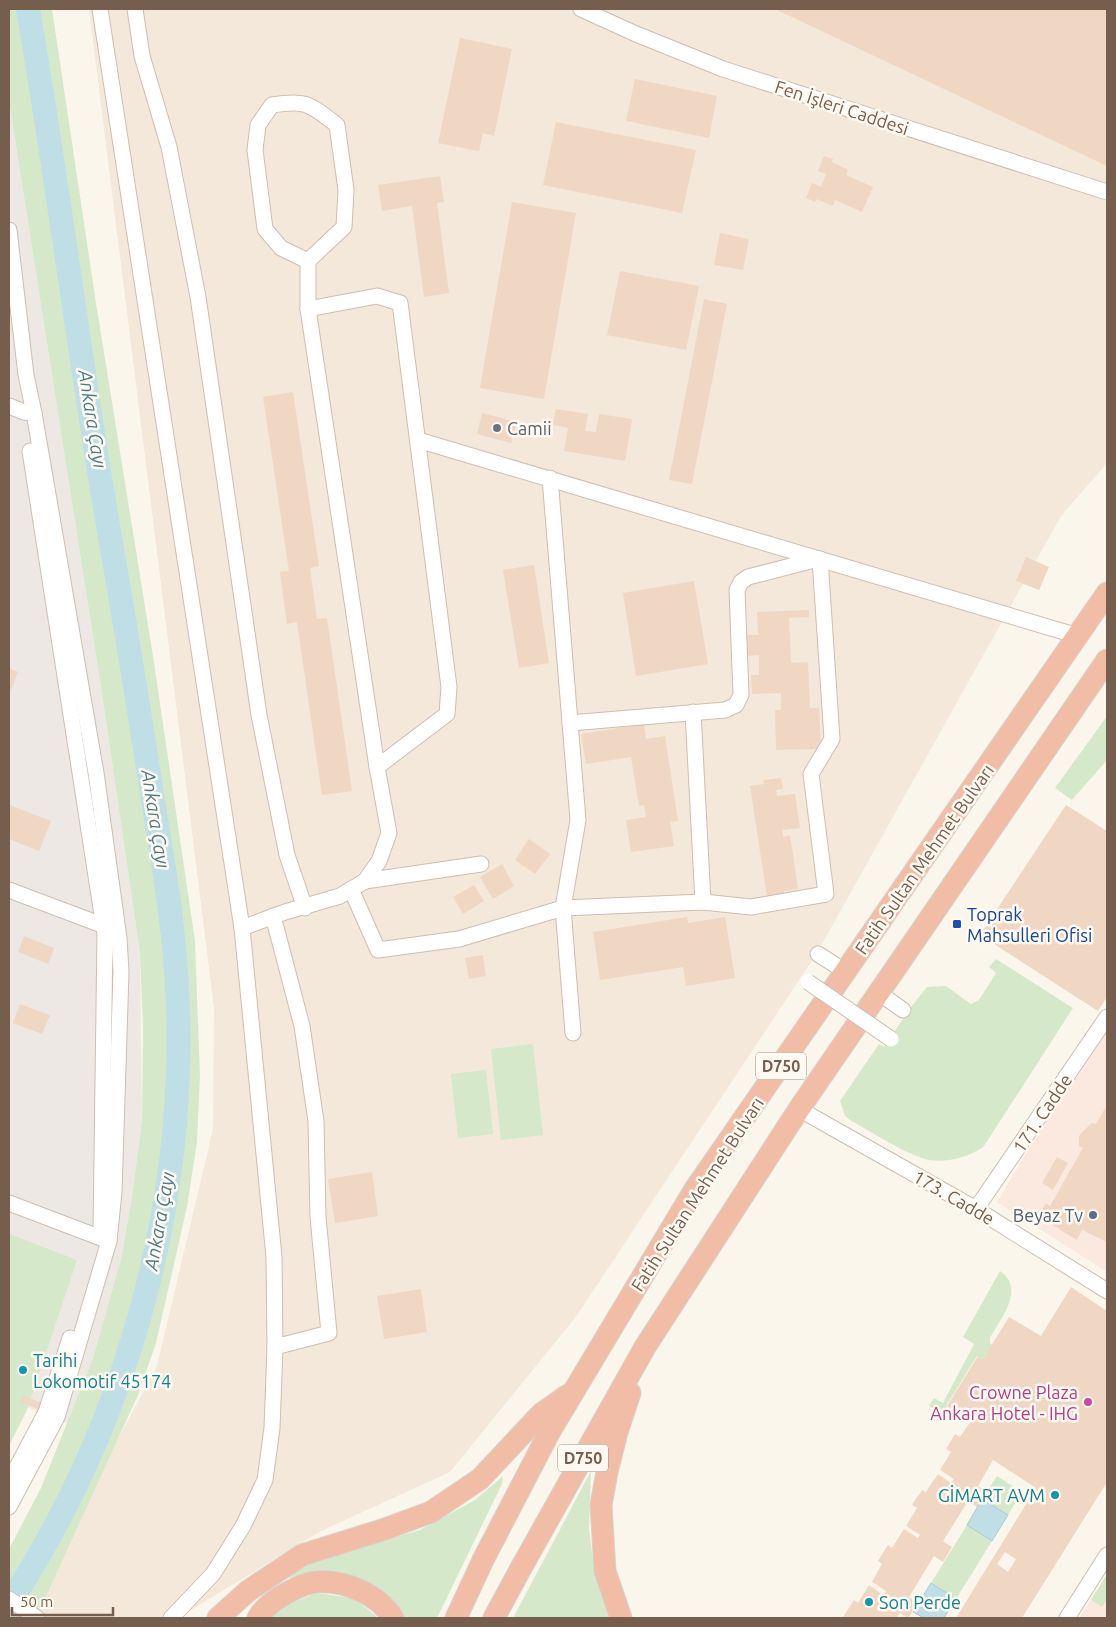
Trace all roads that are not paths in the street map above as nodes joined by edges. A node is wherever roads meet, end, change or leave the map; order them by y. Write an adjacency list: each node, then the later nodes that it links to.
1 (100, 9): 28 (street)
2 (135, 9): 24 (street)
3 (581, 9): 4 (street, Fen İşleri Caddesi)
4 (1107, 192)
5 (9, 230): 9 (street)
6 (308, 261): 6 (street); 7 (street)
7 (308, 309): 10 (street); 18 (street)
8 (9, 406): 9 (street)
9 (29, 413): 27 (street); 29 (street)
10 (418, 440): 11 (street); 18 (street)
11 (550, 478): 12 (street); 17 (street)
12 (820, 559): 14 (street); 16 (street); 23 (street)
13 (1107, 593): 14 (highway, Fatih Sultan Mehmet Bulvarı / D750)
14 (1078, 636): 31 (highway, Fatih Sultan Mehmet Bulvarı / D750)
15 (1107, 660): 33 (highway, D750)
16 (694, 712): 17 (street); 23 (street)
17 (570, 724): 25 (street)
18 (377, 766): 20 (street)
19 (481, 864): 20 (street)
20 (365, 881): 21 (street)
21 (351, 889): 24 (street); 25 (street)
22 (9, 890): 27 (street)
23 (703, 902): 25 (street)
24 (305, 908): 26 (street)
25 (563, 908): 36 (street)
26 (273, 916): 28 (street); 43 (street)
27 (103, 926): 29 (street); 41 (street)
28 (242, 928): 43 (street)
29 (118, 931): 41 (street)
30 (818, 954): 31 (street)
31 (846, 972): 45 (highway, Fatih Sultan Mehmet Bulvarı / D750)
32 (808, 982): 37 (street, bridge)
33 (879, 993): 34 (street); 38 (highway, D750)
34 (903, 1010)
35 (1107, 1016): 40 (street, 171. Cadde)
36 (572, 1033)
37 (891, 1039)
38 (798, 1109): 40 (street, 173. Cadde); 44 (highway, D750)
39 (9, 1203): 41 (street)
40 (976, 1209): 42 (street, 173. Cadde)
41 (105, 1240): 46 (street); 47 (street)
42 (1107, 1290)
43 (275, 1347): 51 (street)
44 (645, 1347): 56 (highway, D750); 57 (highway)
45 (574, 1391): 52 (highway); 55 (highway, Fatih Sultan Mehmet Bulvarı / D750)
46 (9, 1482)
47 (9, 1507)
48 (1107, 1555): 58 (street)
49 (9, 1599): 50 (street)
50 (36, 1618)
51 (171, 1618)
52 (218, 1618)
53 (258, 1618): 54 (highway)
54 (393, 1618)
55 (456, 1618)
56 (494, 1618)
57 (622, 1618)
58 (1067, 1618)

